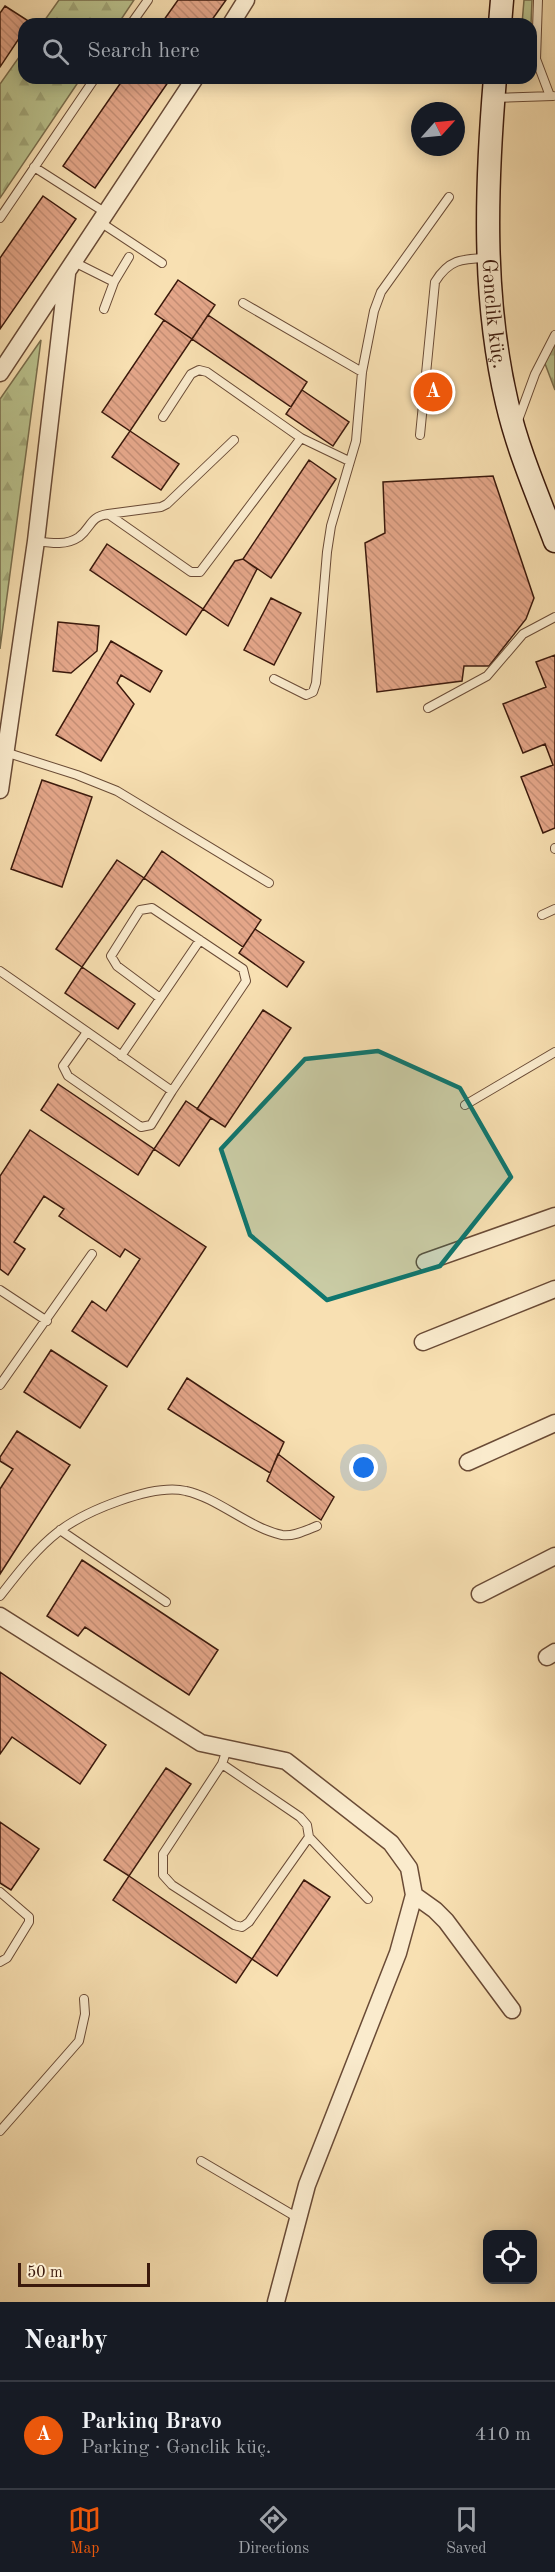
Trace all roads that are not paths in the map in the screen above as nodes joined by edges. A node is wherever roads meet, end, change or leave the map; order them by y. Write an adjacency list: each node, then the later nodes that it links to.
1 (148, 0): 5 (lane)
2 (246, 0): 6 (street)
3 (502, 0): 7 (main road)
4 (538, 0): 8 (lane)
5 (135, 18)
6 (235, 18)
7 (500, 18)
8 (537, 29)
9 (537, 60): 13 (lane)
10 (91, 84): 14 (lane)
11 (191, 84): 17 (street)
12 (494, 88): 13 (lane); 19 (main road, Gənclik küç.)
13 (553, 96)
14 (34, 167): 16 (lane); 17 (lane)
15 (449, 197): 26 (lane)
16 (0, 218)
17 (103, 218): 20 (lane); 21 (street)
18 (129, 257): 22 (lane)
19 (487, 258): 29 (main road, Gənclik küç.); 30 (lane)
20 (162, 263)
21 (71, 268): 22 (lane); 27 (street); 35 (street)
22 (114, 282): 24 (lane)
23 (243, 303): 26 (lane)
24 (104, 309)
25 (555, 335): 29 (lane)
26 (362, 372): 33 (lane)
27 (0, 373)
28 (163, 417): 31 (lane)
29 (515, 429): 36 (main road, Gənclik küç.)
30 (420, 435)
31 (301, 438): 33 (lane); 34 (lane)
32 (234, 440): 34 (lane)
33 (349, 461): 38 (lane)
34 (108, 514): 35 (lane)
35 (36, 541): 40 (street)
36 (555, 541)
37 (555, 617): 39 (lane)
38 (274, 679)
39 (428, 708)
40 (4, 752): 41 (street); 42 (lane)
41 (0, 790)
42 (268, 883)
43 (555, 909): 44 (lane)
44 (542, 915)
45 (200, 940): 47 (lane); 47 (lane); 51 (lane)
46 (0, 971): 48 (lane)
47 (160, 998): 50 (lane)
48 (87, 1032): 50 (lane); 51 (lane)
49 (555, 1052): 52 (lane)
50 (121, 1056): 51 (lane)
51 (172, 1091)
52 (465, 1105)
53 (555, 1216): 55 (street)
54 (92, 1254): 58 (lane)
55 (425, 1262)
56 (555, 1289): 59 (street)
57 (0, 1290): 58 (lane)
58 (46, 1321): 60 (lane)
59 (423, 1342)
60 (0, 1385)
61 (555, 1423): 62 (street)
62 (468, 1462)
63 (317, 1526): 64 (lane)
64 (60, 1530): 67 (lane); 68 (lane)
65 (555, 1556): 66 (street)
66 (480, 1594)
67 (0, 1596)
68 (166, 1602)
69 (0, 1616): 70 (street)
70 (224, 1756): 71 (lane); 71 (lane); 73 (street)
71 (309, 1837): 74 (lane)
72 (0, 1892): 75 (lane)
73 (414, 1895): 77 (street); 80 (street)
74 (368, 1899)
75 (0, 1962)
76 (84, 1998): 78 (lane)
77 (512, 2010)
78 (0, 2131)
79 (201, 2161): 80 (lane)
80 (298, 2218): 81 (street)
81 (276, 2302)

